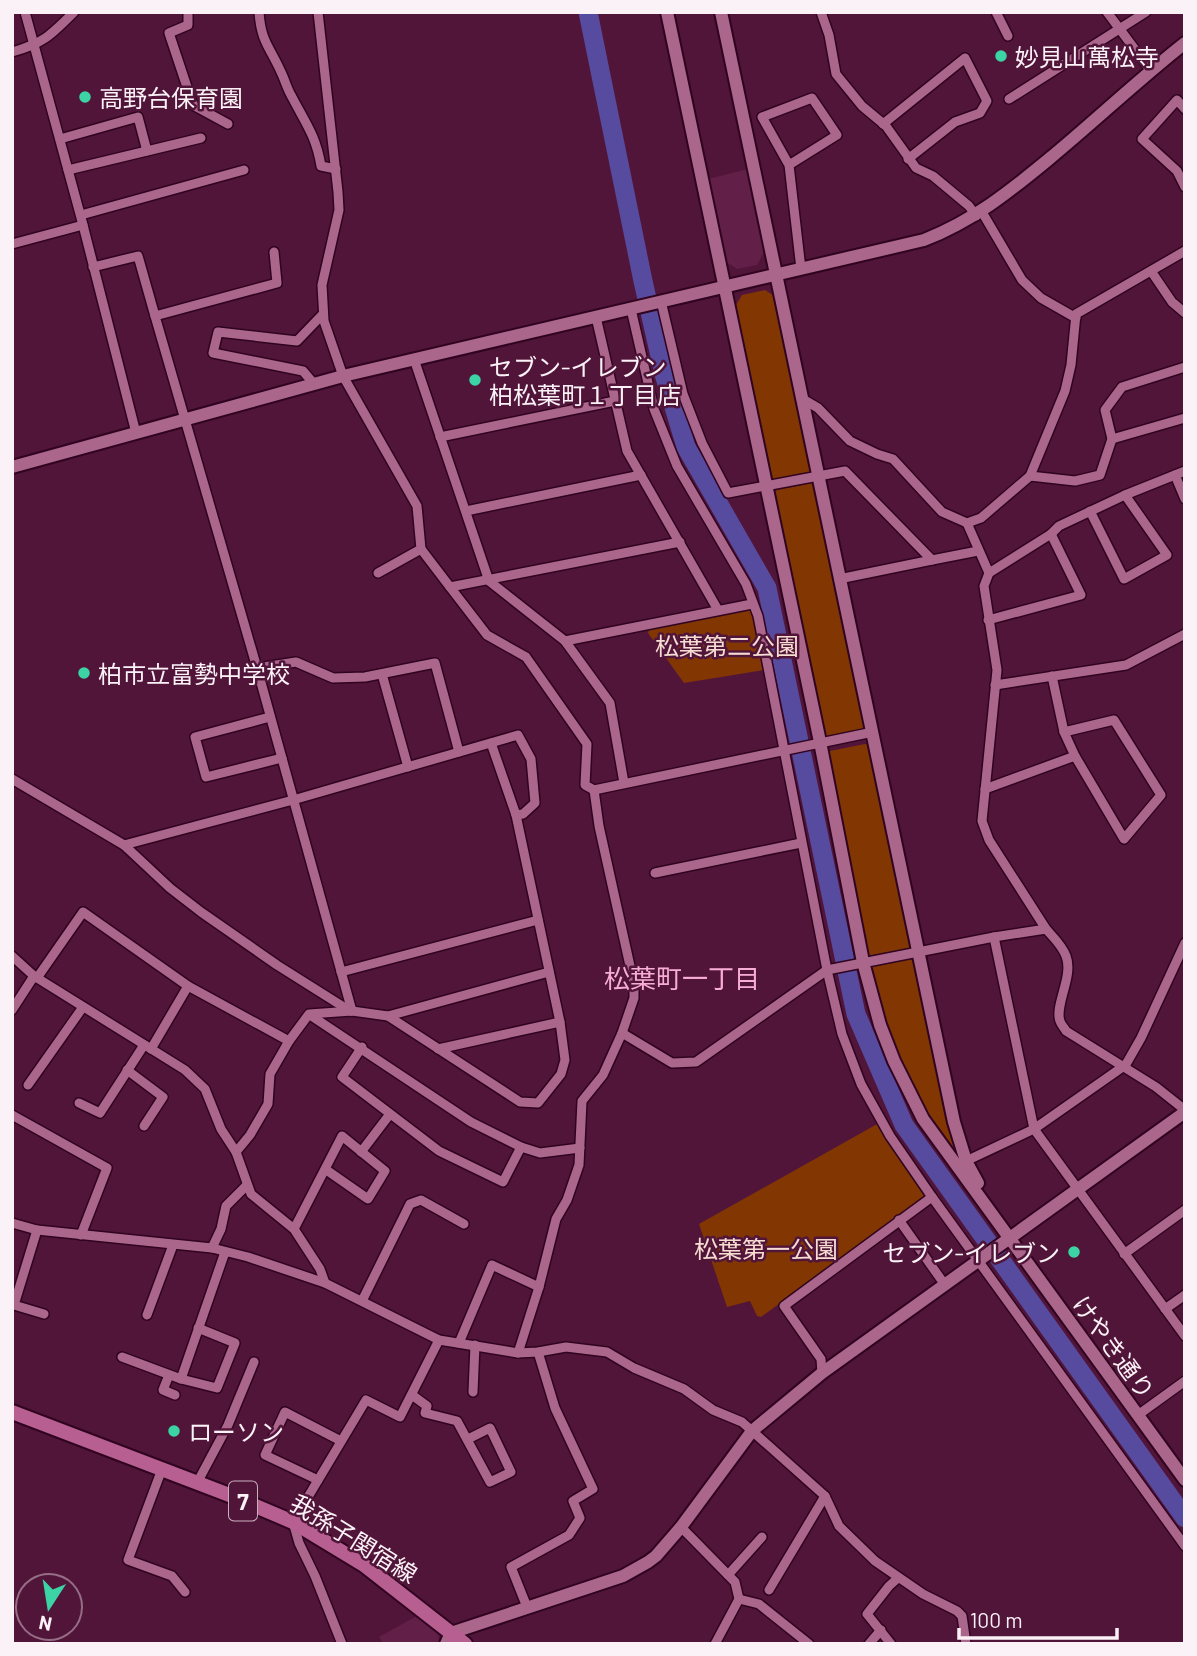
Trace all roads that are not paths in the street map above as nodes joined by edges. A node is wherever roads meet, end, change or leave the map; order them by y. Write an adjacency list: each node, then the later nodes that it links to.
1 (25, 12): 15 (street)
2 (74, 12): 15 (street)
3 (188, 12): 20 (street)
4 (259, 12): 27 (street)
5 (318, 12): 27 (street)
6 (667, 12): 40 (street)
7 (721, 12): 39 (street)
8 (821, 12): 21 (street)
9 (996, 12): 13 (street)
10 (1107, 12): 12 (street)
11 (1146, 12): 12 (street)
12 (1120, 29): 17 (street); 18 (street)
13 (1008, 36)
14 (1185, 43): 17 (street)
15 (35, 46): 16 (street); 23 (street)
16 (12, 52)
17 (1151, 71): 31 (street)
18 (1009, 99)
19 (1185, 108): 30 (street)
20 (228, 124)
21 (883, 124): 25 (street); 25 (street)
22 (201, 138): 24 (street)
23 (60, 139): 24 (street); 28 (street)
24 (147, 151): 28 (street)
25 (908, 159): 31 (street)
26 (789, 165): 26 (street); 37 (street)
27 (336, 169): 44 (street)
28 (68, 170): 32 (street)
29 (244, 170): 32 (street)
30 (1185, 187)
31 (979, 214): 37 (street); 47 (street)
32 (82, 220): 33 (street); 36 (street)
33 (12, 244)
34 (1185, 251): 38 (street)
35 (274, 252): 45 (street)
36 (93, 267): 45 (street); 56 (street)
37 (801, 270): 39 (street)
38 (1152, 271): 43 (street); 47 (street)
39 (775, 275): 40 (street); 52 (street)
40 (726, 285): 41 (street); 64 (street)
41 (659, 302): 42 (street); 64 (street)
42 (634, 308): 46 (street); 80 (street)
43 (1185, 313)
44 (323, 314): 50 (street); 51 (street)
45 (155, 316): 55 (street)
46 (596, 317): 48 (street); 53 (street)
47 (1076, 318): 63 (street)
48 (414, 359): 50 (street); 57 (street)
49 (1185, 368): 58 (street)
50 (342, 376): 51 (street); 72 (street)
51 (314, 384): 55 (street)
52 (801, 398): 62 (street); 69 (street)
53 (615, 401): 57 (street); 61 (street)
54 (1185, 418): 58 (street)
55 (185, 419): 56 (street); 85 (street)
56 (136, 433): 59 (street)
57 (440, 437): 67 (street)
58 (1112, 439): 63 (street)
59 (12, 467)
60 (1180, 473): 65 (street); 66 (street)
61 (641, 475): 67 (street); 71 (street)
62 (818, 476): 64 (street); 74 (street); 77 (street)
63 (1030, 476): 69 (street)
64 (767, 486): 93 (street)
65 (1125, 495): 68 (street); 68 (street)
66 (1185, 499)
67 (466, 511): 78 (street)
68 (1090, 511): 70 (street)
69 (967, 523): 73 (street)
70 (1051, 534): 76 (street); 82 (street)
71 (680, 542): 78 (street); 81 (street)
72 (421, 549): 75 (street); 79 (street)
73 (978, 551): 74 (street); 76 (street)
74 (932, 560): 77 (street)
75 (378, 572)
76 (989, 573): 82 (street)
77 (839, 579): 90 (street)
78 (489, 581): 79 (street); 84 (street)
79 (450, 587): 102 (street)
80 (752, 604): 81 (street); 94 (street)
81 (718, 610): 84 (street)
82 (988, 620): 88 (street)
83 (1185, 634): 87 (street)
84 (565, 641): 100 (street)
85 (257, 668): 86 (street); 89 (street)
86 (382, 674): 95 (street); 98 (street)
87 (1052, 676): 88 (street); 91 (street)
88 (995, 685): 101 (street)
89 (270, 716): 97 (street); 97 (street)
90 (873, 732): 93 (street); 112 (street)
91 (1064, 732): 96 (street); 96 (street)
92 (491, 743): 95 (street); 104 (street); 104 (street)
93 (815, 743): 94 (street); 114 (street)
94 (787, 749): 100 (street); 105 (street)
95 (459, 752): 98 (street)
96 (1075, 756): 101 (street)
97 (282, 758): 103 (street)
98 (408, 767): 103 (street)
99 (12, 779): 106 (street)
100 (624, 783): 102 (street)
101 (985, 789): 109 (street)
102 (594, 790): 126 (street)
103 (293, 800): 106 (street); 116 (street)
104 (516, 815): 108 (street)
105 (802, 843): 107 (street); 115 (street)
106 (124, 845): 122 (street)
107 (655, 873)
108 (538, 920): 116 (street); 117 (street)
109 (1045, 929): 110 (street); 131 (street)
110 (994, 937): 112 (street); 139 (street)
111 (1185, 943): 131 (street)
112 (918, 952): 114 (street); 144 (street)
113 (12, 956): 118 (street)
114 (858, 964): 115 (street); 156 (street)
115 (831, 970): 126 (street); 148 (street)
116 (341, 972): 122 (street)
117 (549, 972): 124 (street); 125 (street)
118 (35, 977): 119 (street); 120 (street); 121 (street)
119 (188, 986): 127 (street); 128 (street)
120 (83, 1007): 128 (street); 133 (street)
121 (12, 1010)
122 (351, 1011): 123 (street); 124 (street)
123 (309, 1014): 127 (street); 129 (street)
124 (388, 1016): 130 (street)
125 (560, 1022): 130 (street); 130 (street)
126 (622, 1033): 141 (street)
127 (289, 1041): 142 (street)
128 (147, 1047): 132 (street); 142 (street)
129 (362, 1047): 136 (street); 140 (street)
130 (438, 1049)
131 (1124, 1066): 135 (street); 139 (street)
132 (127, 1070): 134 (street); 138 (street)
133 (28, 1085)
134 (79, 1103)
135 (1185, 1111): 147 (street)
136 (390, 1114): 140 (street); 143 (street)
137 (12, 1115): 155 (street)
138 (144, 1126)
139 (1034, 1129): 144 (street); 147 (street)
140 (521, 1147): 141 (street)
141 (580, 1148): 164 (street)
142 (236, 1152): 146 (street)
143 (361, 1152): 145 (street); 145 (street)
144 (966, 1161): 156 (street)
145 (325, 1169): 153 (street)
146 (246, 1186): 153 (street); 158 (street)
147 (1077, 1189): 156 (street); 160 (street)
148 (932, 1197): 150 (street); 161 (street)
149 (1185, 1210): 160 (street)
150 (900, 1220): 163 (street); 179 (street)
151 (12, 1223): 154 (street)
152 (464, 1224): 166 (street)
153 (294, 1229): 162 (street)
154 (37, 1230): 155 (street); 168 (street)
155 (81, 1235): 157 (street)
156 (1010, 1238): 161 (street); 187 (street, けやき通り)
157 (173, 1245): 158 (street); 169 (street)
158 (212, 1248): 159 (street)
159 (225, 1252): 162 (street); 170 (street)
160 (1124, 1254): 167 (street)
161 (980, 1259): 163 (street); 199 (street)
162 (325, 1283): 166 (street)
163 (945, 1284): 179 (street)
164 (539, 1287): 173 (street); 176 (street)
165 (1185, 1295): 167 (street)
166 (362, 1301): 172 (street)
167 (1165, 1310): 171 (street)
168 (44, 1314)
169 (147, 1315)
170 (198, 1328): 181 (street); 181 (street)
171 (1185, 1336)
172 (439, 1340): 173 (street); 185 (street)
173 (458, 1342): 174 (street)
174 (475, 1345): 176 (street); 183 (street)
175 (538, 1352): 176 (street); 188 (street); 205 (street)
176 (518, 1353)
177 (122, 1357): 180 (street)
178 (254, 1362): 194 (street)
179 (822, 1373): 188 (street)
180 (169, 1375): 181 (street); 184 (street)
181 (181, 1379)
182 (1185, 1381): 187 (street)
183 (473, 1392)
184 (175, 1395)
185 (412, 1395): 189 (street); 190 (street)
186 (12, 1412): 191 (main road, 我孫子関宿線 / 7)
187 (1138, 1415): 193 (street, けやき通り)
188 (752, 1431): 195 (street); 197 (street)
189 (468, 1438): 189 (street)
190 (341, 1441): 192 (street); 192 (street)
191 (162, 1469): 194 (main road, 我孫子関宿線 / 7); 203 (street)
192 (318, 1480): 196 (street)
193 (1185, 1480)
194 (197, 1483): 196 (main road, 我孫子関宿線 / 7)
195 (825, 1496): 201 (street); 202 (street)
196 (293, 1522): 207 (main road, 我孫子関宿線 / 7); 208 (street)
197 (681, 1527): 200 (street); 205 (street)
198 (762, 1537): 200 (street)
199 (1185, 1546)
200 (727, 1575): 204 (street)
201 (898, 1578): 206 (street); 214 (street)
202 (769, 1590)
203 (185, 1592)
204 (739, 1599): 210 (street); 211 (street)
205 (527, 1607): 207 (street)
206 (881, 1630): 212 (street); 213 (street)
207 (449, 1638): 209 (main road, 我孫子関宿線 / 7)
208 (342, 1644)
209 (465, 1644)
210 (715, 1644)
211 (809, 1644)
212 (869, 1644)
213 (891, 1644)
214 (966, 1644)

